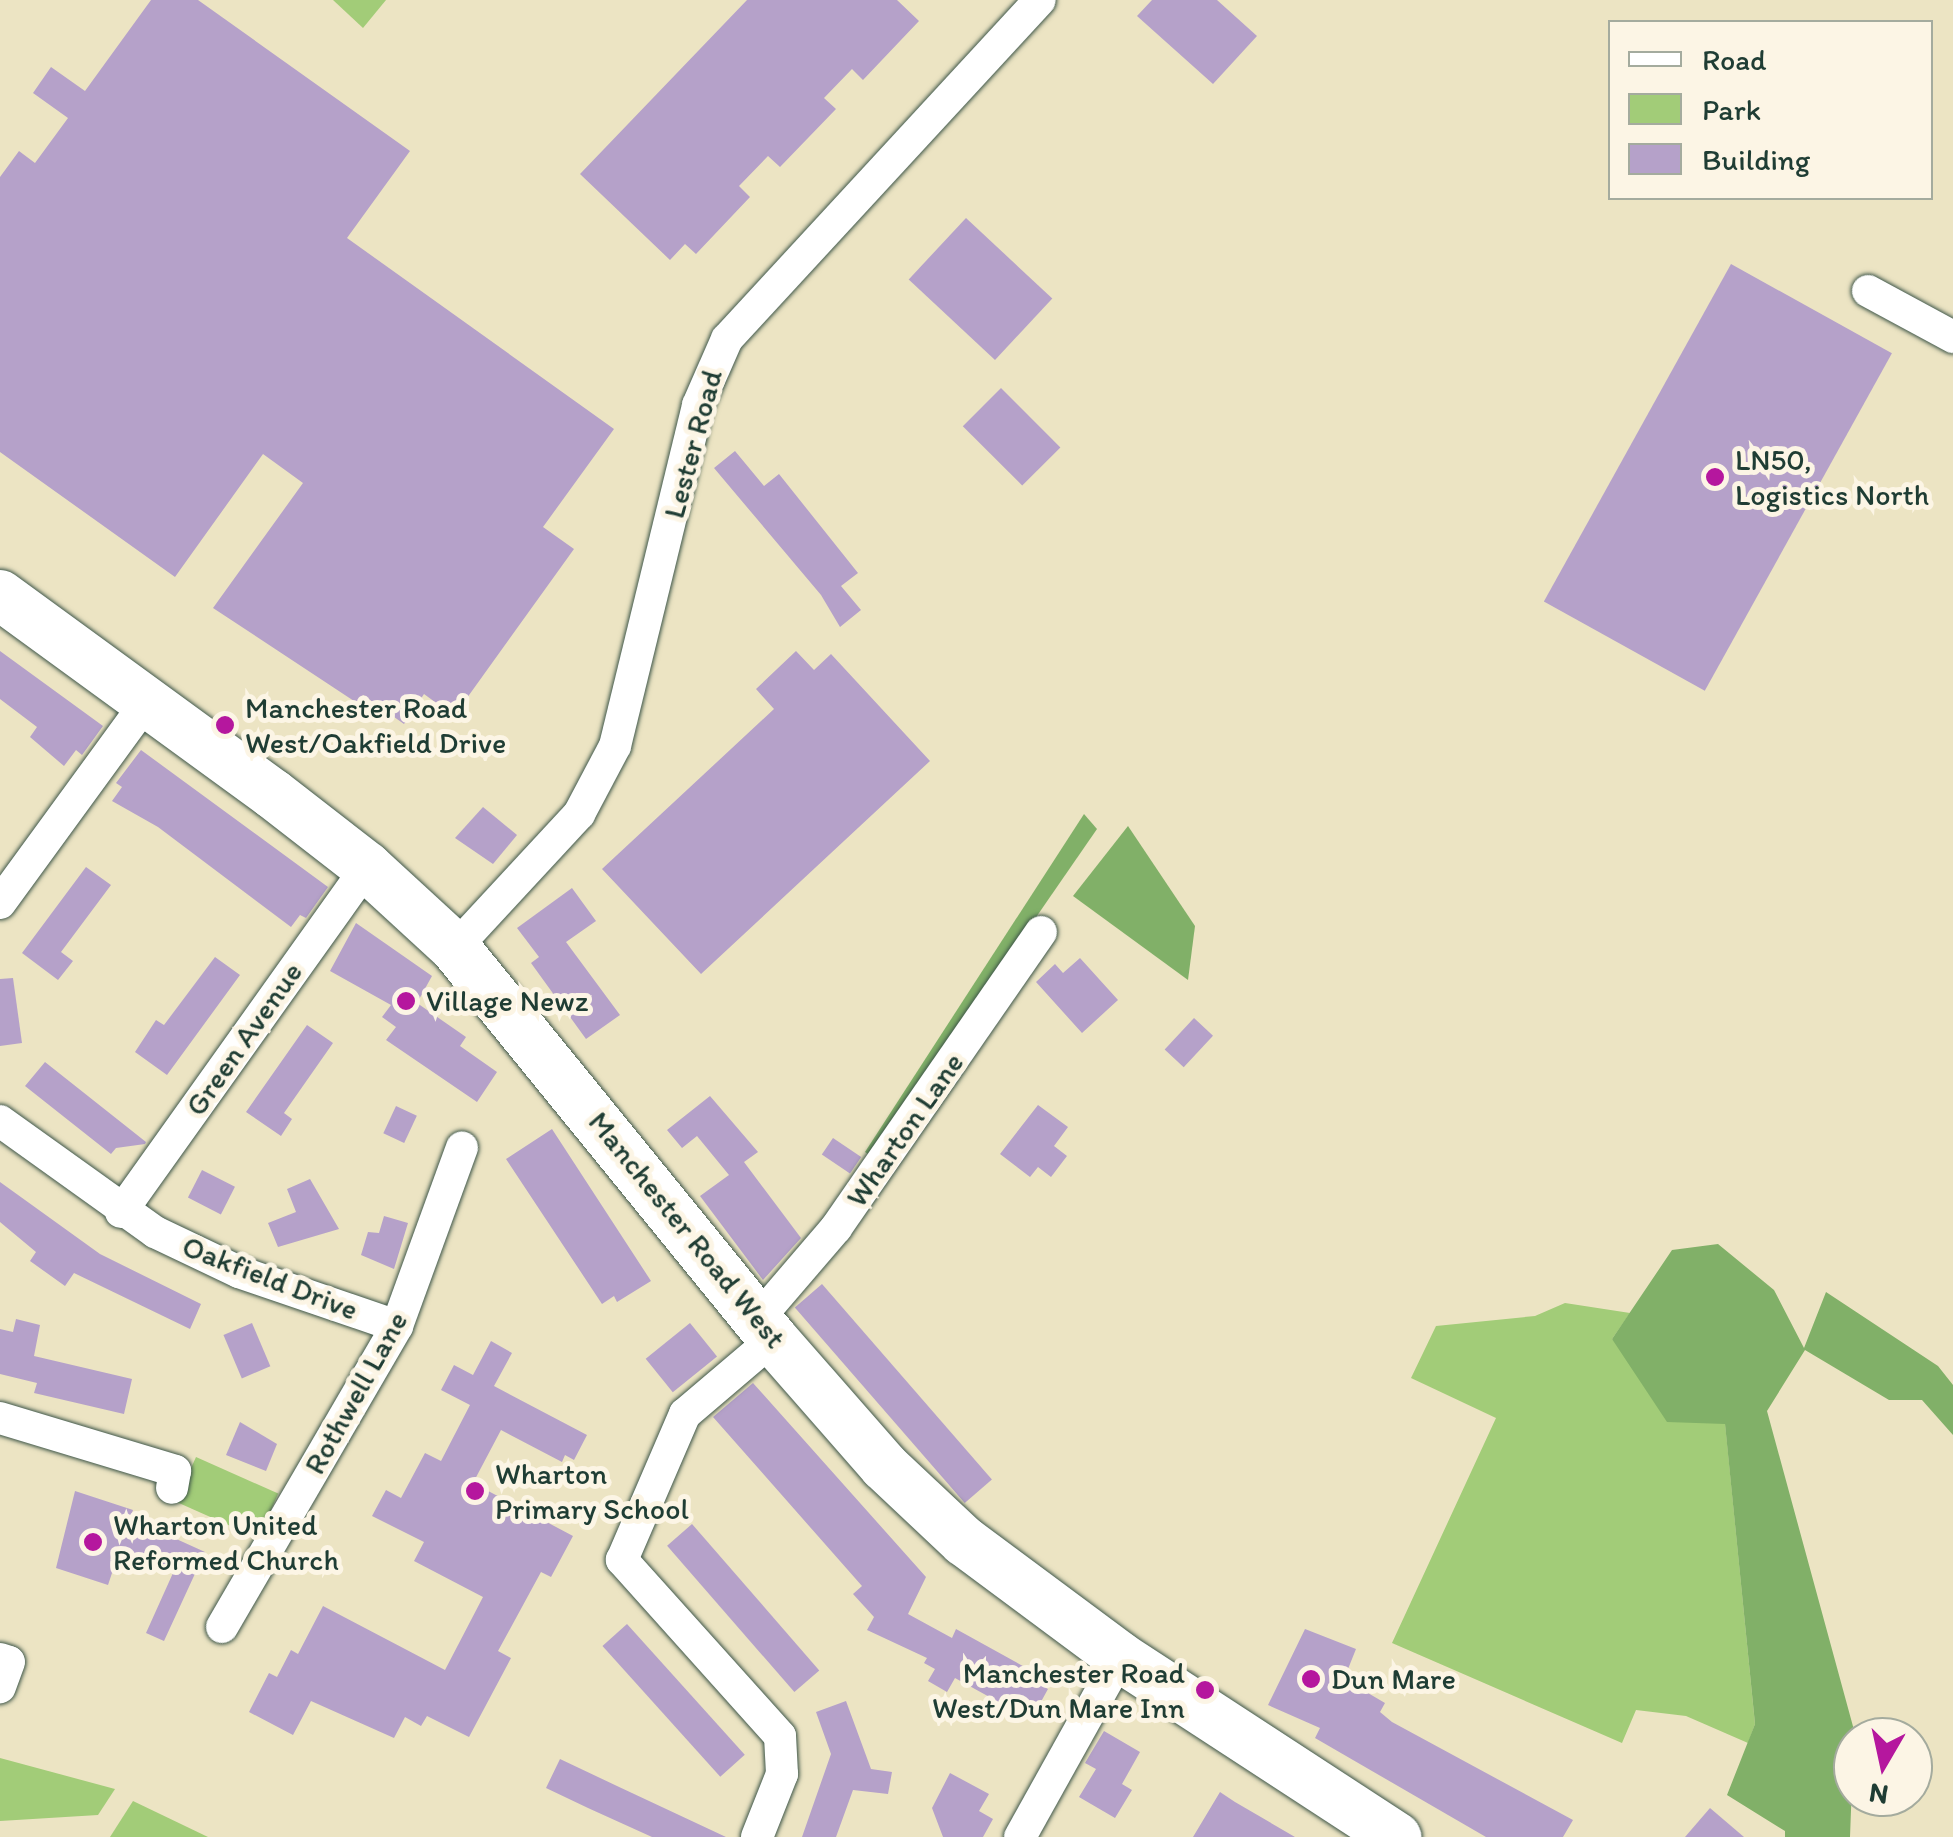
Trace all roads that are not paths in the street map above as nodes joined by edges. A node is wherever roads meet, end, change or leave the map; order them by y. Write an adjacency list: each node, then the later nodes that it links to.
1 (1040, 0): 9 (street, Lester Road)
2 (1868, 290): 3 (street)
3 (1953, 337)
4 (0, 595): 5 (main road, Manchester Road West)
5 (148, 700): 6 (main road, Manchester Road West); 7 (street)
6 (367, 867): 9 (main road, Manchester Road West); 12 (street, Green Avenue)
7 (0, 904)
8 (1040, 932): 14 (street, Wharton Lane)
9 (455, 948): 14 (main road, Manchester Road West)
10 (0, 1120): 12 (street, Oakfield Drive)
11 (462, 1147): 13 (street, Rothwell Lane)
12 (121, 1212): 13 (street, Oakfield Drive)
13 (397, 1326): 17 (street, Rothwell Lane)
14 (766, 1329): 18 (main road, Manchester Road West); 21 (street, Wharton Lane)
15 (0, 1418): 16 (street)
16 (172, 1488)
17 (222, 1627)
18 (1120, 1657): 22 (street); 23 (main road, Manchester Road West)
19 (0, 1659): 20 (street)
20 (0, 1687)
21 (757, 1837)
22 (1020, 1837)
23 (1396, 1837)

